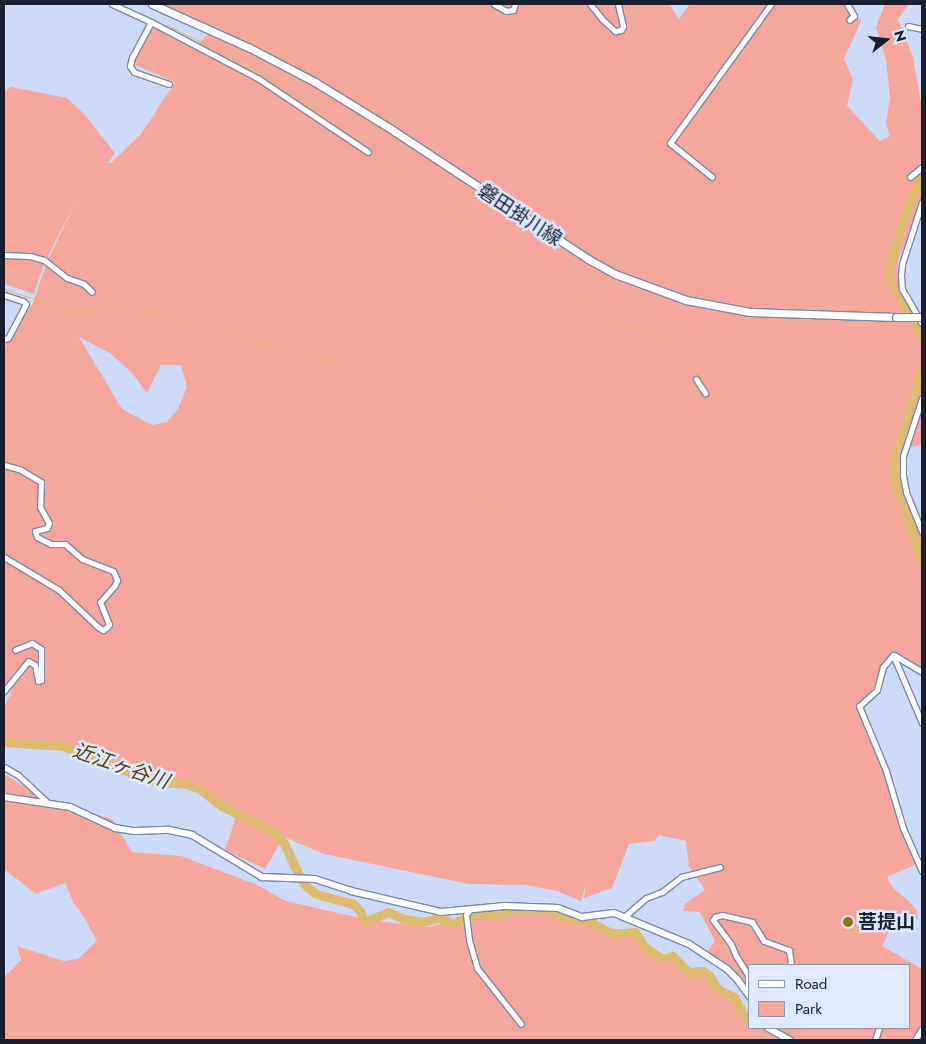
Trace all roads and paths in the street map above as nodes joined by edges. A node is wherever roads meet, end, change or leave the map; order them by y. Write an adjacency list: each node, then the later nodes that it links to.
1 (112, 4): 10 (street)
2 (152, 4): 22 (main road, 磐田掛川線, bridge)
3 (494, 4): 4 (street)
4 (516, 4)
5 (590, 4): 6 (street)
6 (618, 4)
7 (770, 4): 16 (street)
8 (847, 4): 9 (street)
9 (849, 20)
10 (151, 22): 13 (street); 14 (street)
11 (908, 26): 12 (street)
12 (922, 28)
13 (169, 84)
14 (368, 152)
15 (922, 166): 17 (street)
16 (712, 177)
17 (910, 177)
18 (922, 202): 23 (street)
19 (4, 255): 20 (street)
20 (92, 292)
21 (4, 295): 24 (street)
22 (922, 317)
23 (922, 323)
24 (4, 339)
25 (696, 379): 26 (street)
26 (705, 393)
27 (922, 398): 29 (street)
28 (4, 464): 30 (street)
29 (922, 532)
30 (4, 557)
31 (15, 650): 34 (street)
32 (893, 655): 33 (street); 35 (street); 40 (street)
33 (922, 672)
34 (4, 691)
35 (922, 723)
36 (4, 767): 38 (street)
37 (4, 797): 38 (street)
38 (48, 803): 41 (street)
39 (720, 867): 42 (street)
40 (922, 871)
41 (470, 909): 42 (street); 46 (street)
42 (624, 917): 45 (street)
43 (790, 964): 44 (street)
44 (748, 975)
45 (748, 994)
46 (521, 1024)
47 (770, 1029): 49 (street)
48 (922, 1031): 50 (street)
49 (790, 1040)
50 (915, 1040)

